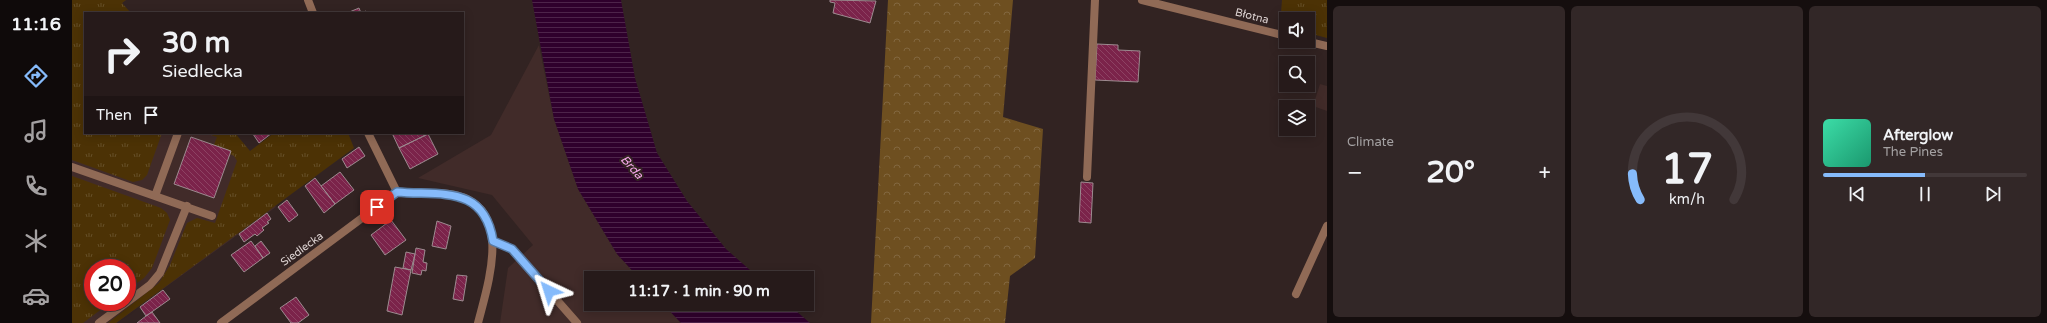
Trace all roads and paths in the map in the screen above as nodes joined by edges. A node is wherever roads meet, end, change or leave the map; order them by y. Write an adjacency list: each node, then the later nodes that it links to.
1 (308, 0): 4 (street)
2 (1095, 0): 11 (street)
3 (1142, 0): 5 (street, Błotna)
4 (313, 12)
5 (1279, 34)
6 (1315, 43): 7 (street)
7 (1327, 46)
8 (178, 134): 13 (street)
9 (368, 134): 12 (street)
10 (72, 167): 13 (street)
11 (1087, 177)
12 (397, 192): 17 (street); 20 (street, Siedlecka)
13 (155, 196): 14 (street)
14 (186, 206): 15 (street); 19 (street)
15 (212, 216)
16 (1327, 226): 18 (street)
17 (493, 241): 21 (street); 22 (street)
18 (1296, 294)
19 (99, 323)
20 (221, 323)
21 (478, 323)
22 (577, 323)

